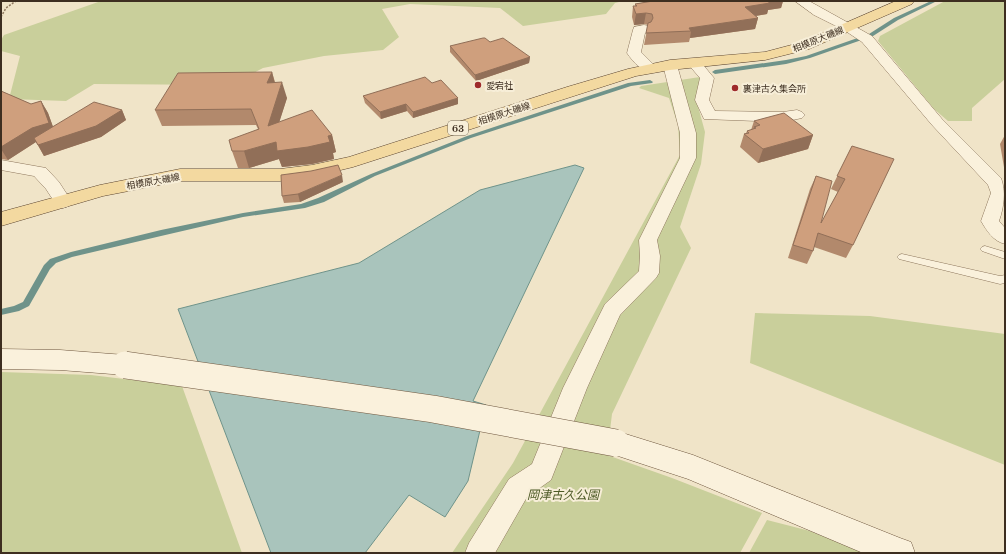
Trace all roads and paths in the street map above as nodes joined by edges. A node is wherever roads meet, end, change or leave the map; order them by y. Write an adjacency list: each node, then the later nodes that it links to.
1 (16, 1): 4 (path)
2 (801, 1): 6 (street)
3 (907, 1): 6 (main road, 相模原大磯線 / 63)
4 (1, 17)
5 (644, 29): 8 (street)
6 (858, 33): 7 (main road, 相模原大磯線 / 63); 11 (street)
7 (694, 63): 8 (main road, 相模原大磯線 / 63); 9 (street)
8 (661, 67): 12 (main road, 相模原大磯線 / 63); 20 (street)
9 (789, 118)
10 (1, 165): 12 (street)
11 (1002, 190): 14 (street)
12 (63, 202): 13 (main road, 相模原大磯線 / 63)
13 (1, 219)
14 (1005, 238)
15 (985, 249): 16 (lane)
16 (1005, 256)
17 (902, 257): 18 (lane)
18 (1005, 279)
19 (1, 359): 21 (street, bridge)
20 (479, 553)
21 (900, 553)

